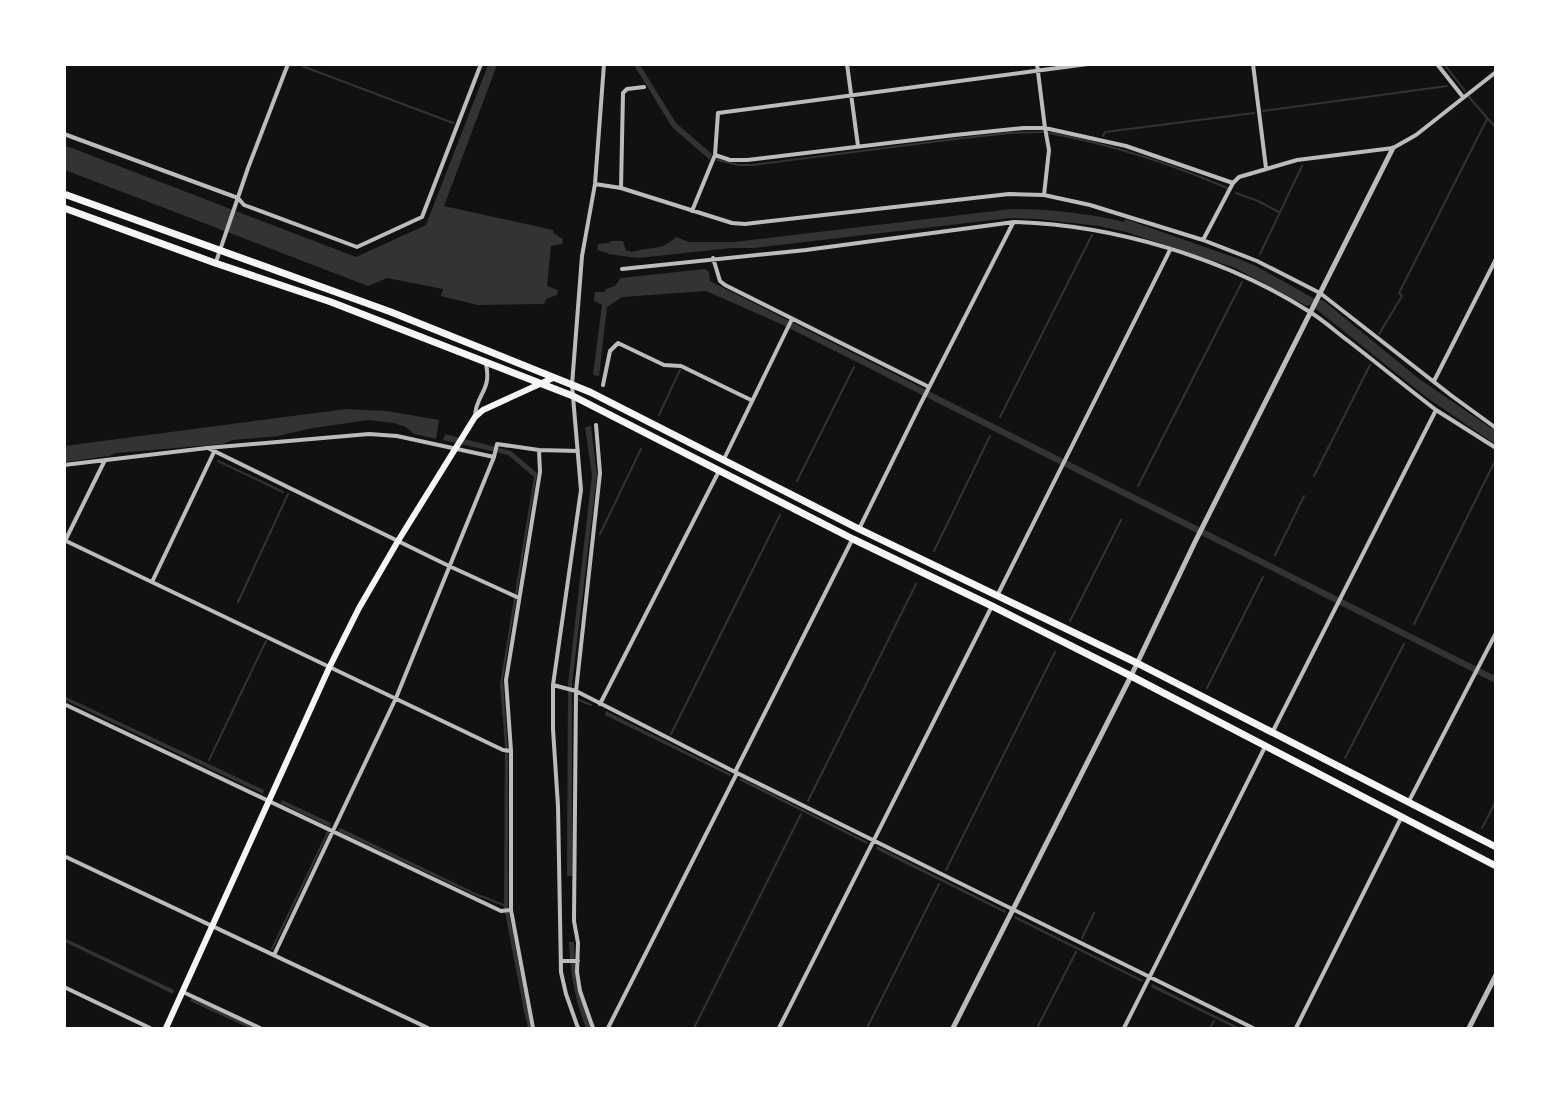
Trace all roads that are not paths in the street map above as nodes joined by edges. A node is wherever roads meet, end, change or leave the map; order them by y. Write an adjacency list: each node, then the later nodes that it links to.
1 (288, 64): 25 (street)
2 (481, 64): 25 (street)
3 (604, 64): 21 (street)
4 (847, 64): 12 (street)
5 (1037, 64): 9 (street)
6 (1088, 64): 9 (street)
7 (1253, 64): 19 (street)
8 (1437, 64): 13 (street)
9 (1038, 71): 12 (street); 14 (street)
10 (1496, 72): 13 (street)
11 (644, 87): 22 (street)
12 (851, 95): 16 (street); 18 (street)
13 (1463, 97): 17 (street)
14 (1044, 128): 16 (street); 20 (street); 24 (street)
15 (64, 134): 25 (street)
16 (858, 146): 18 (street)
17 (1393, 148): 19 (street); 36 (street)
18 (715, 155): 27 (street)
19 (1266, 168): 20 (street)
20 (1233, 183): 29 (street)
21 (595, 184): 22 (street); 43 (street)
22 (621, 188): 27 (street)
23 (64, 194): 31 (main road)
24 (1044, 195): 27 (street); 29 (street)
25 (238, 198): 31 (street)
26 (64, 208): 34 (main road)
27 (692, 211)
28 (1014, 222): 30 (street); 32 (street); 45 (street)
29 (1203, 240): 36 (street)
30 (1170, 250): 37 (street); 68 (street)
31 (220, 251): 34 (street); 40 (main road)
32 (713, 258): 35 (street); 38 (street)
33 (1496, 259): 41 (street)
34 (215, 263): 39 (main road)
35 (622, 269)
36 (1319, 295): 37 (street); 41 (street)
37 (1311, 312): 48 (street); 72 (street)
38 (791, 320): 45 (street); 47 (street)
39 (486, 363): 42 (main road); 49 (street)
40 (554, 378): 42 (main road); 43 (main road)
41 (1434, 381): 51 (street)
42 (542, 383): 46 (main road); 49 (main road)
43 (572, 385): 46 (street); 58 (main road)
44 (603, 385): 47 (street)
45 (929, 387): 62 (street)
46 (573, 396): 55 (street); 61 (main road)
47 (751, 400): 58 (street)
48 (1436, 410): 53 (street); 80 (street)
49 (475, 417): 65 (main road)
50 (596, 425): 76 (street)
51 (1494, 426)
52 (207, 448): 56 (street); 57 (street); 59 (street)
53 (1496, 448)
54 (539, 450): 55 (street); 57 (street); 69 (street)
55 (578, 451): 75 (street)
56 (214, 452): 65 (street); 67 (street)
57 (494, 457): 66 (street)
58 (724, 459): 62 (main road)
59 (105, 460): 60 (street); 64 (street)
60 (64, 465)
61 (719, 471): 63 (main road); 79 (street)
62 (859, 529): 68 (main road)
63 (853, 539): 70 (main road); 83 (street)
64 (65, 541): 67 (street)
65 (398, 541): 66 (street); 73 (main road)
66 (449, 566): 69 (street); 77 (street)
67 (152, 582): 73 (street)
68 (998, 594): 72 (main road)
69 (519, 598): 82 (street)
70 (992, 606): 74 (main road); 88 (street)
71 (1496, 633): 85 (street)
72 (1137, 663): 74 (street); 80 (main road)
73 (330, 666): 77 (street); 84 (main road)
74 (1131, 676): 81 (main road); 92 (street)
75 (554, 685): 76 (street); 96 (street)
76 (576, 691): 79 (street); 97 (street)
77 (396, 698): 82 (street); 87 (street)
78 (64, 704): 84 (street)
79 (600, 704): 83 (street)
80 (1272, 734): 85 (main road)
81 (1265, 747): 86 (main road); 99 (street)
82 (511, 751): 93 (street)
83 (736, 773): 88 (street); 109 (street)
84 (270, 800): 87 (street); 94 (main road)
85 (1408, 803): 89 (main road)
86 (1401, 818): 91 (main road); 114 (street)
87 (333, 832): 93 (street); 95 (street)
88 (874, 841): 92 (street); 110 (street)
89 (1496, 847)
90 (64, 856): 94 (street)
91 (1496, 866)
92 (1013, 909): 99 (street); 111 (street)
93 (512, 910): 106 (street)
94 (213, 927): 95 (street); 101 (main road)
95 (274, 955): 105 (street)
96 (561, 961): 97 (street); 107 (street)
97 (576, 961): 108 (street)
98 (1496, 975): 115 (street)
99 (1150, 977): 112 (street); 113 (street)
100 (64, 987): 102 (street)
101 (183, 992): 103 (main road); 104 (street)
102 (150, 1029)
103 (166, 1029)
104 (260, 1029)
105 (428, 1029)
106 (533, 1029)
107 (578, 1029)
108 (593, 1029)
109 (608, 1029)
110 (779, 1029)
111 (953, 1029)
112 (1124, 1029)
113 (1253, 1029)
114 (1296, 1029)
115 (1469, 1029)

